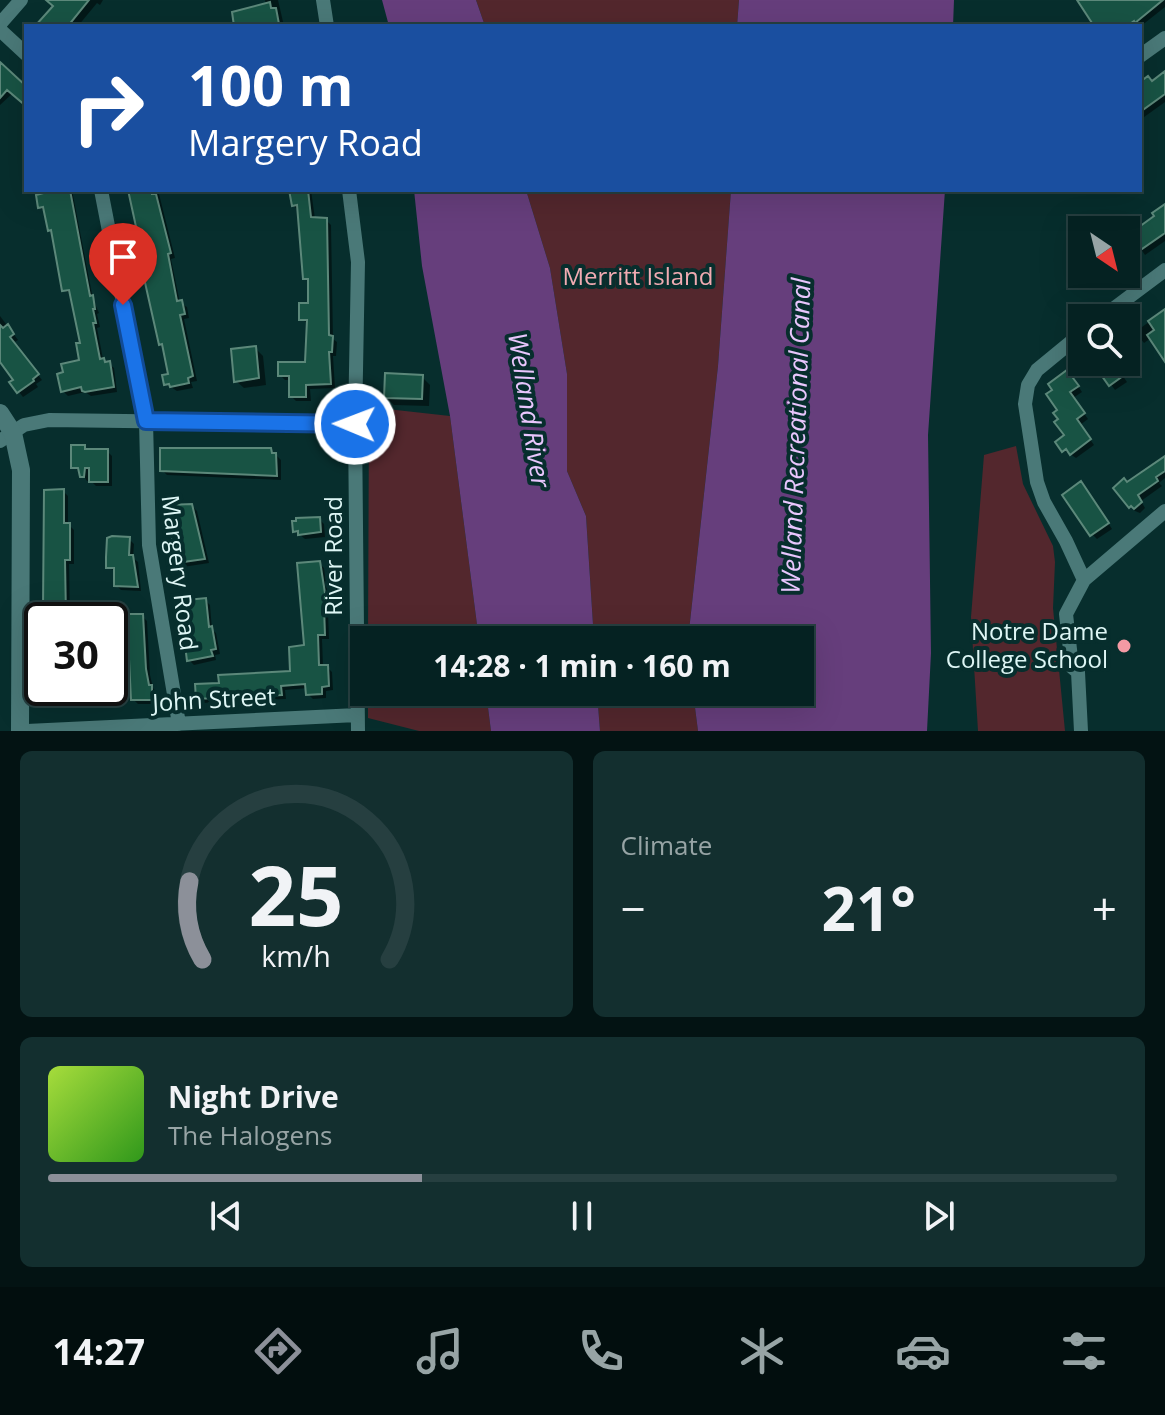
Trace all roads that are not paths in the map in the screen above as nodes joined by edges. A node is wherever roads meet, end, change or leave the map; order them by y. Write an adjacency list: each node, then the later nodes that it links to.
1 (21, 0): 3 (street)
2 (323, 0): 4 (street)
3 (0, 24)
4 (327, 24)
5 (0, 30): 7 (street)
6 (1165, 38): 8 (street)
7 (24, 52)
8 (1142, 55)
9 (101, 192): 15 (street, Margery Road)
10 (349, 192): 16 (street, River Road)
11 (1165, 270): 12 (street)
12 (1120, 304)
13 (1068, 344): 19 (street)
14 (0, 413): 17 (street)
15 (146, 421): 16 (street); 17 (street); 21 (street, Margery Road)
16 (355, 424): 20 (street, River Road)
17 (6, 437): 22 (street)
18 (1165, 511): 19 (street)
19 (1084, 580): 25 (street)
20 (357, 715): 21 (street, John Street); 24 (street, River Road)
21 (189, 726): 23 (street, John Street)
22 (20, 731)
23 (27, 731)
24 (358, 731)
25 (1081, 731)

